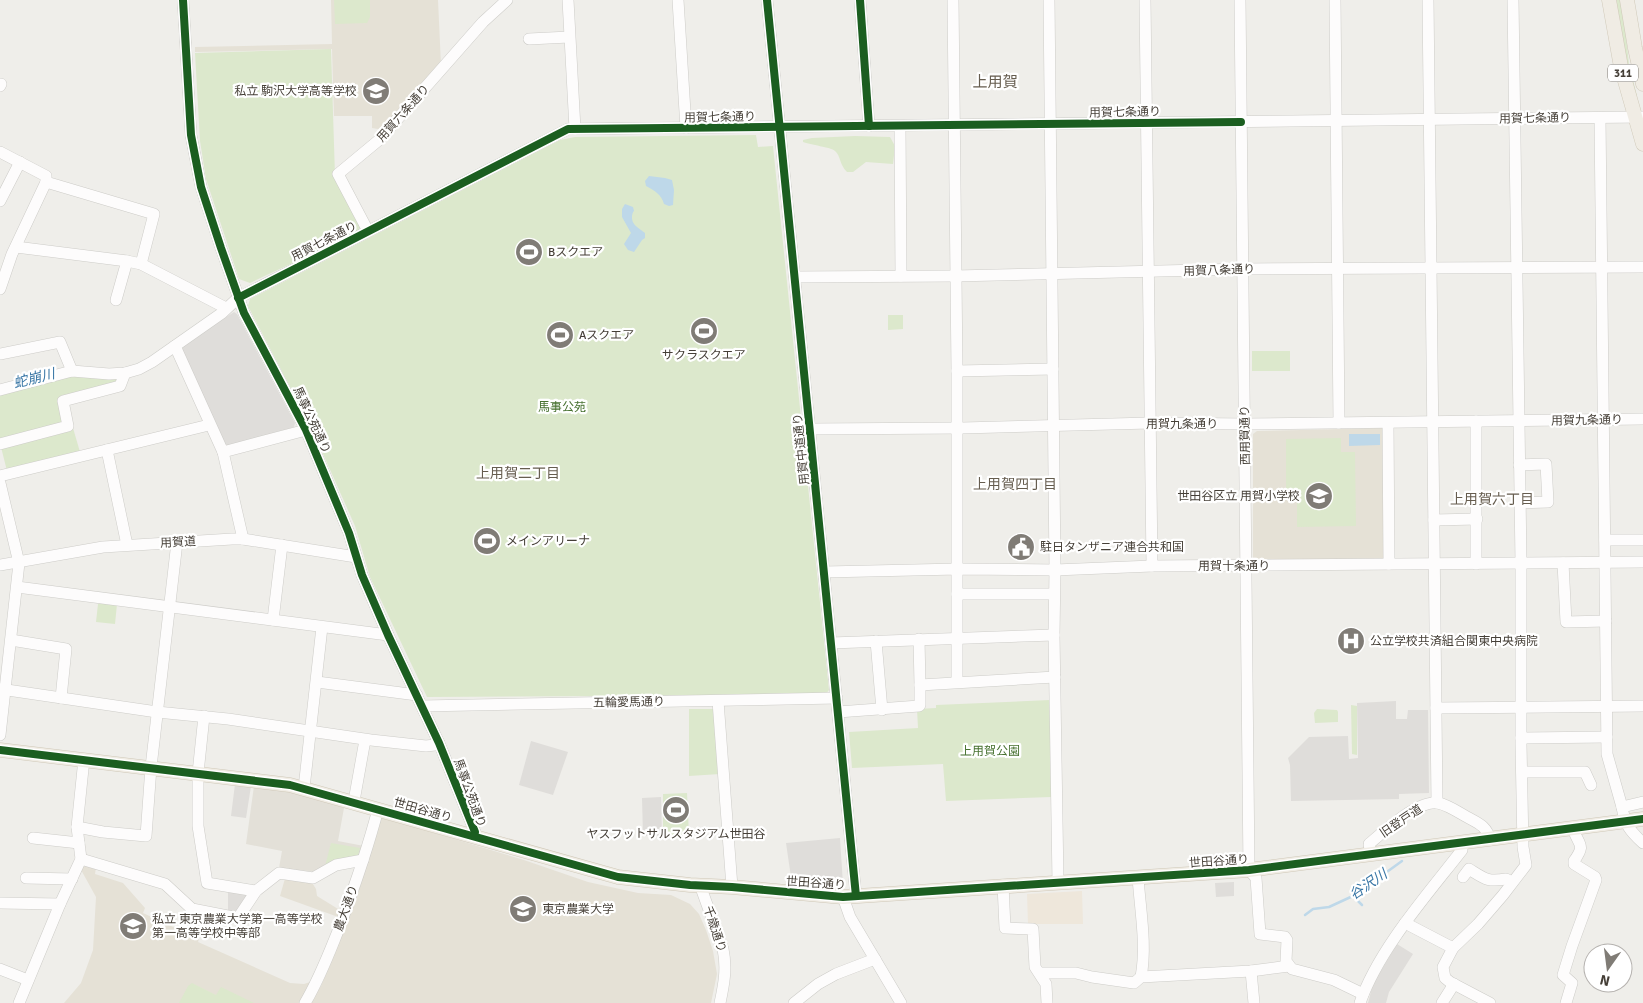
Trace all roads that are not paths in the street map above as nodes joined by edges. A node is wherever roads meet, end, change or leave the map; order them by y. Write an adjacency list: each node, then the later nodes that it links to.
1 (183, 0): 54 (street, 馬事公苑通り)
2 (507, 0): 38 (street, 用賀六条通り)
3 (568, 0): 16 (street)
4 (678, 0): 31 (street)
5 (767, 0): 30 (street, 用賀中道通り)
6 (860, 0): 28 (street)
7 (952, 0): 27 (street)
8 (1049, 0): 26 (street)
9 (1145, 0): 25 (street)
10 (1240, 0): 24 (street, 西用賀通り)
11 (1334, 0): 23 (street)
12 (1428, 0): 22 (street)
13 (1513, 0): 21 (street)
14 (1609, 0): 19 (main road, 311)
15 (1627, 0): 18 (main road, 311)
16 (569, 37): 17 (street); 32 (street)
17 (529, 39)
18 (1643, 84)
19 (1639, 117): 20 (street, 用賀七条通り); 33 (main road, 311)
20 (1600, 118): 21 (street, 用賀七条通り); 45 (street)
21 (1515, 119): 22 (street, 用賀七条通り); 44 (street)
22 (1430, 120): 23 (street, 用賀七条通り); 47 (street)
23 (1336, 121): 24 (street, 用賀七条通り); 43 (street)
24 (1241, 122): 25 (street, 用賀七条通り); 46 (street, 西用賀通り)
25 (1146, 123): 26 (street, 用賀七条通り); 48 (street)
26 (1050, 124): 27 (street, 用賀七条通り); 49 (street)
27 (954, 125): 29 (street, 用賀七条通り); 51 (street)
28 (869, 126): 29 (street, 用賀七条通り); 30 (street, 用賀七条通り)
29 (900, 126): 50 (street)
30 (779, 127): 31 (street, 用賀七条通り); 52 (street, 用賀中道通り)
31 (686, 128): 32 (street, 用賀七条通り)
32 (575, 129): 38 (street, 用賀七条通り)
33 (1643, 144)
34 (0, 152): 35 (street)
35 (20, 162): 36 (street); 37 (street)
36 (46, 182): 39 (street); 41 (street)
37 (0, 201)
38 (368, 231): 54 (street, 用賀七条通り)
39 (16, 247): 40 (street); 53 (street)
40 (127, 261): 41 (street); 55 (street)
41 (141, 264): 56 (street)
42 (1643, 267): 45 (street, 用賀八条通り)
43 (1337, 268): 46 (street, 用賀八条通り); 47 (street, 用賀八条通り); 70 (street)
44 (1517, 268): 45 (street, 用賀八条通り); 47 (street, 用賀八条通り); 67 (street)
45 (1602, 268): 65 (street)
46 (1243, 269): 48 (street, 用賀八条通り); 72 (street, 西用賀通り)
47 (1431, 269): 68 (street)
48 (1148, 272): 49 (street, 用賀八条通り); 69 (street)
49 (1052, 274): 51 (street, 用賀八条通り); 59 (street)
50 (901, 276): 51 (street, 用賀八条通り); 52 (street, 用賀八条通り)
51 (955, 276): 61 (street)
52 (795, 277): 76 (street, 用賀中道通り)
53 (0, 289)
54 (238, 298): 56 (street, 用賀七条通り); 77 (street, 馬事公苑通り)
55 (116, 300)
56 (226, 308): 57 (street, 用賀七条通り)
57 (175, 346): 62 (street, 用賀七条通り); 73 (street)
58 (0, 354): 60 (street)
59 (1053, 369): 61 (street); 74 (street)
60 (72, 371): 62 (street); 63 (street)
61 (957, 371): 75 (street)
62 (125, 372): 78 (street)
63 (0, 390)
64 (1643, 419): 65 (street, 用賀九条通り)
65 (1604, 420): 67 (street, 用賀九条通り); 88 (street)
66 (1476, 421): 67 (street, 用賀九条通り); 68 (street, 用賀九条通り); 85 (street)
67 (1519, 421): 81 (street)
68 (1433, 422): 71 (street, 用賀九条通り); 86 (street)
69 (1150, 423): 72 (street, 用賀九条通り); 74 (street, 用賀九条通り); 103 (street)
70 (1339, 423): 71 (street, 用賀九条通り); 72 (street, 用賀九条通り)
71 (1388, 423): 99 (street)
72 (1245, 424): 104 (street, 西用賀通り)
73 (210, 425): 79 (street); 80 (street)
74 (1053, 426): 75 (street, 用賀九条通り); 106 (street)
75 (957, 428): 76 (street, 用賀九条通り); 105 (street)
76 (810, 429): 107 (street, 用賀中道通り)
77 (306, 430): 80 (street); 93 (street, 馬事公苑通り)
78 (0, 444)
79 (106, 450): 82 (street); 91 (street)
80 (223, 452): 87 (street)
81 (1519, 465): 84 (street); 84 (street)
82 (0, 476)
83 (0, 482): 96 (street)
84 (1520, 503): 97 (street)
85 (1476, 519): 86 (street); 101 (street)
86 (1434, 520): 100 (street)
87 (243, 539): 90 (street, 用賀道); 92 (street, 用賀道)
88 (1605, 540): 89 (street); 94 (street)
89 (1643, 540)
90 (177, 542): 91 (street, 用賀道); 111 (street)
91 (127, 544): 96 (street, 用賀道)
92 (282, 545): 93 (street, 用賀道); 112 (street)
93 (356, 557): 116 (street, 馬事公苑通り)
94 (1605, 562): 95 (street, 用賀十条通り); 98 (street, 用賀十条通り); 113 (street)
95 (1643, 562)
96 (19, 563): 102 (street, 用賀道); 108 (street)
97 (1521, 563): 98 (street, 用賀十条通り); 101 (street, 用賀十条通り); 133 (street)
98 (1563, 563): 113 (street)
99 (1389, 564): 100 (street, 用賀十条通り); 104 (street, 用賀十条通り)
100 (1434, 564): 101 (street, 用賀十条通り); 134 (street)
101 (1476, 564)
102 (0, 566)
103 (1152, 566): 104 (street, 用賀十条通り); 106 (street, 用賀十条通り)
104 (1246, 567): 171 (street, 西用賀通り)
105 (958, 569): 106 (street, 用賀十条通り); 107 (street, 用賀十条通り); 109 (street)
106 (1055, 570): 110 (street)
107 (825, 572): 121 (street, 用賀中道通り)
108 (17, 587): 111 (street); 115 (street)
109 (957, 594): 110 (street); 118 (street)
110 (1054, 594): 117 (street)
111 (170, 607): 112 (street); 136 (street)
112 (273, 620): 114 (street)
113 (1606, 621): 131 (street)
114 (322, 627): 116 (street); 123 (street)
115 (7, 635): 126 (street); 127 (street)
116 (388, 635): 129 (street, 馬事公苑通り)
117 (1054, 635): 118 (street); 122 (street)
118 (957, 638): 119 (street); 124 (street)
119 (919, 640): 120 (street); 125 (street)
120 (876, 641): 121 (street); 135 (street)
121 (831, 643): 128 (street, 用賀中道通り)
122 (1055, 677): 124 (street); 176 (street)
123 (317, 682): 129 (street, 五輪愛馬通り); 139 (street)
124 (957, 682): 125 (street)
125 (920, 685): 135 (street)
126 (2, 689): 127 (street); 140 (street)
127 (60, 698): 136 (street)
128 (837, 698): 130 (street, 五輪愛馬通り); 137 (street, 用賀中道通り)
129 (420, 700): 130 (street, 五輪愛馬通り); 144 (street, 馬事公苑通り)
130 (718, 701): 180 (street)
131 (1608, 706): 132 (street); 133 (street); 141 (street)
132 (1643, 706)
133 (1520, 707): 134 (street); 142 (street)
134 (1436, 708): 154 (street)
135 (882, 710): 137 (street)
136 (157, 712): 138 (street); 147 (street)
137 (838, 712): 182 (street, 用賀中道通り)
138 (204, 716): 139 (street); 149 (street)
139 (310, 730): 143 (street); 151 (street)
140 (0, 735)
141 (1607, 737): 142 (street); 155 (street)
142 (1521, 738): 148 (street)
143 (365, 740): 144 (street); 152 (street)
144 (439, 743): 161 (street, 馬事公苑通り)
145 (0, 750): 146 (main road, 世田谷通り)
146 (84, 759): 147 (main road, 世田谷通り); 159 (street)
147 (151, 767): 149 (main road, 世田谷通り); 159 (street)
148 (1522, 772): 150 (street); 162 (street)
149 (198, 773): 151 (main road, 世田谷通り); 181 (street)
150 (1591, 785)
151 (304, 788): 152 (main road, 世田谷通り)
152 (354, 801): 156 (main road, 世田谷通り)
153 (1643, 802): 155 (street)
154 (1437, 803): 164 (street, 旧登戸道); 168 (street, 旧登戸道)
155 (1622, 807): 158 (street)
156 (378, 809): 161 (main road, 世田谷通り); 170 (street, 農大通り)
157 (1643, 819): 158 (main road, 世田谷通り)
158 (1625, 822): 160 (main road, 世田谷通り); 166 (street)
159 (77, 827): 167 (street)
160 (1573, 829): 162 (main road, 世田谷通り); 205 (street)
161 (474, 836): 178 (main road, 世田谷通り)
162 (1523, 836): 164 (main road, 世田谷通り); 177 (street)
163 (33, 838): 167 (street)
164 (1490, 840): 165 (main road, 世田谷通り)
165 (1462, 843): 168 (main road, 世田谷通り); 185 (street)
166 (1643, 843)
167 (80, 844): 169 (street)
168 (1371, 854): 171 (main road, 世田谷通り)
169 (81, 859): 175 (street); 181 (street)
170 (362, 860): 181 (street); 197 (street, 農大通り)
171 (1249, 870): 172 (main road, 世田谷通り); 188 (street, 西用賀通り)
172 (1138, 877): 176 (main road, 世田谷通り); 192 (street)
173 (1463, 877): 177 (street)
174 (26, 878): 175 (street)
175 (72, 879): 184 (street)
176 (1058, 882): 179 (main road, 世田谷通り)
177 (1512, 882): 186 (street)
178 (700, 885): 180 (main road, 世田谷通り); 198 (street, 千歳通り)
179 (1003, 885): 182 (main road, 世田谷通り); 191 (street)
180 (732, 886): 182 (main road, 世田谷通り)
181 (256, 891)
182 (849, 896): 187 (street, 用賀中道通り)
183 (0, 903): 184 (street)
184 (60, 904): 193 (street)
185 (1405, 923): 186 (street); 195 (street)
186 (1453, 948): 194 (street)
187 (875, 959): 199 (street); 200 (street, 用賀中道通り)
188 (1289, 966): 190 (street); 195 (street)
189 (0, 969): 193 (street)
190 (1251, 971): 192 (street); 202 (street)
191 (1040, 973): 192 (street); 201 (street)
192 (1142, 977)
193 (28, 980): 196 (street)
194 (1454, 984): 203 (street); 204 (street)
195 (1362, 998)
196 (19, 1003)
197 (305, 1003)
198 (720, 1003)
199 (794, 1003)
200 (901, 1003)
201 (1047, 1003)
202 (1254, 1003)
203 (1442, 1003)
204 (1490, 1003)
205 (1566, 1003)

